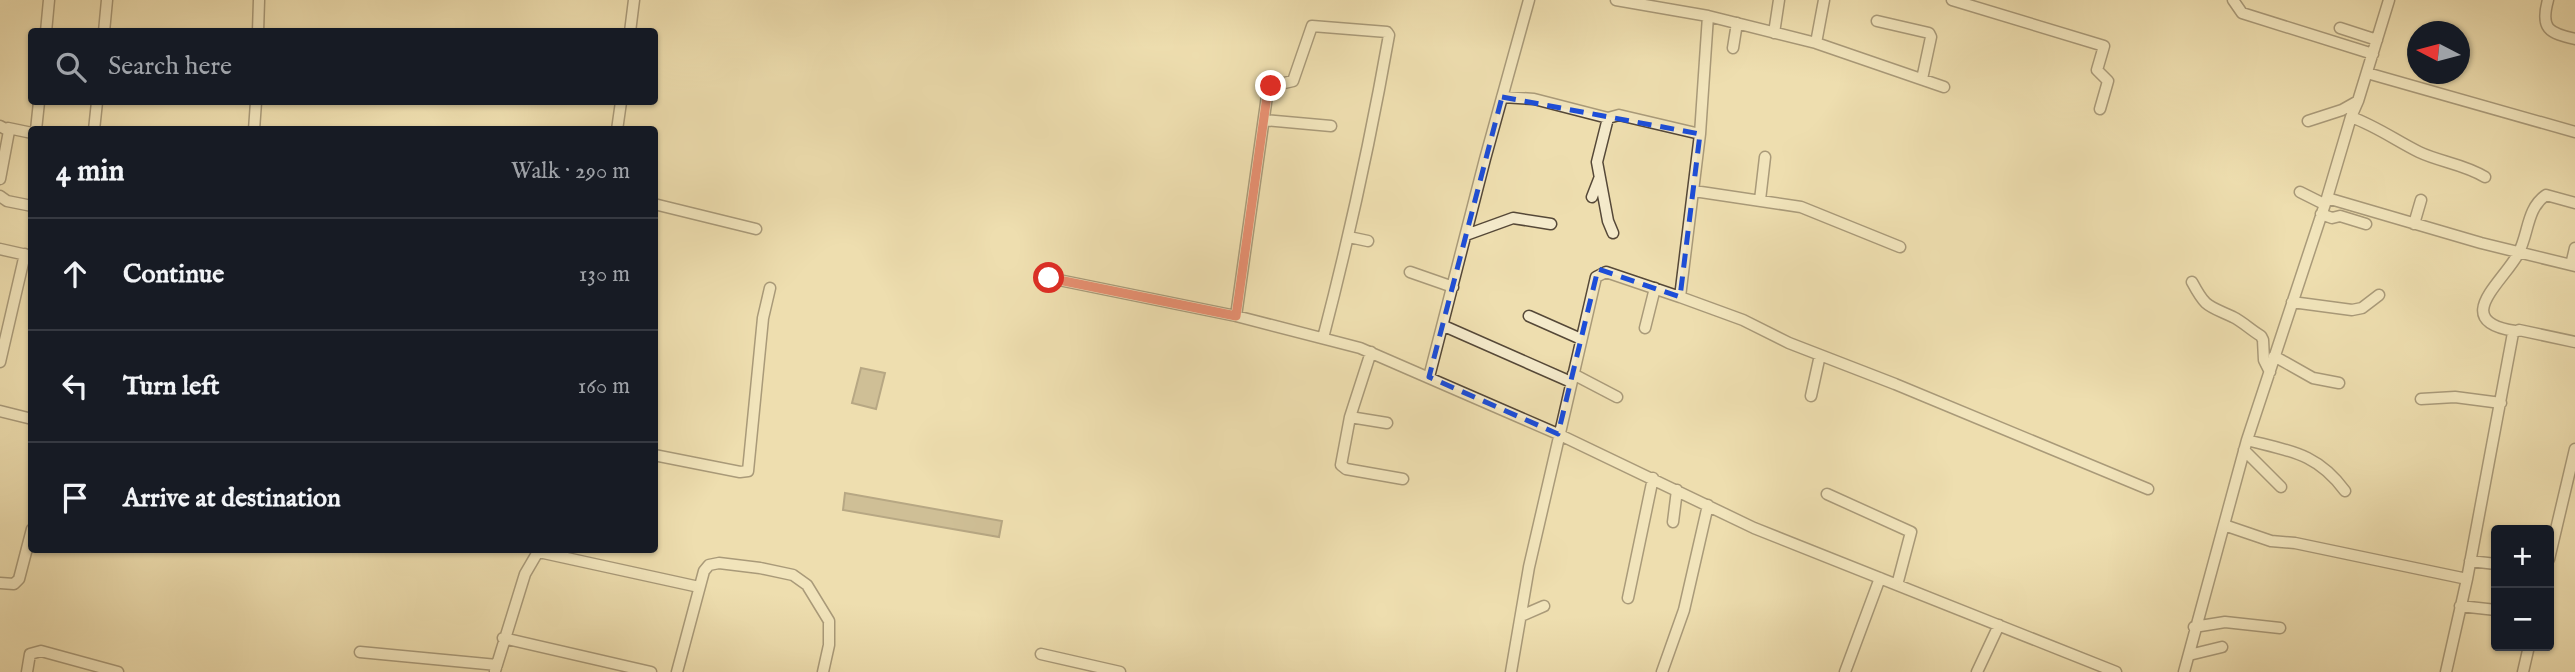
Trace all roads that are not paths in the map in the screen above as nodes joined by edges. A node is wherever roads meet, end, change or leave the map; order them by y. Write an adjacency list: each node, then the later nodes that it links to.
1 (48, 0): 16 (street)
2 (107, 0): 17 (street)
3 (259, 0): 18 (street)
4 (634, 0): 19 (street)
5 (1529, 0): 30 (street)
6 (1616, 0): 13 (street)
7 (1779, 0): 21 (street)
8 (1824, 0): 24 (street)
9 (2233, 0): 26 (street)
10 (2547, 0): 22 (street)
11 (1959, 1): 36 (street)
12 (2386, 1): 23 (street)
13 (1708, 16): 15 (street); 49 (street)
14 (1877, 21): 28 (street)
15 (1737, 23): 21 (street); 25 (street)
16 (46, 28)
17 (104, 28)
18 (258, 28)
19 (630, 28)
20 (2340, 28): 23 (street)
21 (1774, 33): 24 (street)
22 (2575, 39)
23 (2377, 40): 26 (street)
24 (1816, 43): 28 (street)
25 (1733, 48)
26 (2373, 54): 27 (street)
27 (2367, 73): 31 (street); 48 (street)
28 (1922, 79): 29 (street)
29 (1944, 87)
30 (1502, 97): 38 (street); 69 (street)
31 (2358, 101): 37 (street); 40 (street)
32 (39, 105): 41 (street)
33 (97, 105): 42 (street)
34 (256, 105): 43 (street)
35 (621, 105): 44 (street)
36 (2100, 109)
37 (2351, 117): 51 (street); 63 (street)
38 (1608, 118): 49 (street); 53 (street)
39 (1264, 120): 45 (street); 70 (street); 87 (street)
40 (2308, 121)
41 (36, 126)
42 (94, 126)
43 (254, 126)
44 (618, 126)
45 (1331, 126)
46 (4, 127): 47 (street); 52 (street)
47 (28, 132)
48 (2575, 132)
49 (1700, 134): 54 (street)
50 (1765, 157): 58 (street)
51 (2485, 177)
52 (0, 179)
53 (1599, 179): 57 (street); 68 (street)
54 (1694, 191): 58 (street); 85 (street)
55 (2300, 192): 63 (street)
56 (0, 196): 61 (street)
57 (1592, 197)
58 (1760, 200): 72 (street)
59 (2421, 200): 66 (street)
60 (2575, 203): 75 (street)
61 (28, 205)
62 (658, 205): 67 (street)
63 (2324, 206): 65 (street); 66 (street); 86 (street)
64 (1550, 224): 69 (street)
65 (2366, 224)
66 (2414, 224): 75 (street)
67 (756, 229)
68 (1613, 233)
69 (1466, 235): 81 (street)
70 (1349, 237): 71 (street); 92 (street)
71 (1368, 241)
72 (1900, 247)
73 (2575, 248): 77 (street)
74 (0, 249): 76 (street)
75 (2519, 253): 77 (street); 91 (street)
76 (28, 255): 98 (street)
77 (2573, 265)
78 (1410, 272): 81 (street)
79 (1049, 278): 87 (street)
80 (2192, 282): 99 (street)
81 (1453, 287): 89 (street)
82 (770, 288): 114 (street)
83 (1655, 288): 85 (street); 90 (street); 93 (street)
84 (2379, 295): 86 (street)
85 (1680, 297): 96 (street)
86 (2292, 302): 97 (street)
87 (1236, 316): 92 (street)
88 (1529, 316): 93 (street)
89 (1444, 326): 100 (street); 101 (street)
90 (1645, 328)
91 (2515, 331): 94 (street); 106 (street)
92 (1323, 338): 95 (street)
93 (1581, 339): 101 (street)
94 (2575, 342)
95 (1371, 352): 100 (street); 108 (street)
96 (1820, 355): 103 (street); 119 (street)
97 (2274, 356): 99 (street); 102 (street)
98 (0, 362)
99 (2270, 372): 112 (street)
100 (1429, 377): 111 (street)
101 (1572, 378): 104 (street); 111 (street)
102 (2339, 383)
103 (1811, 396)
104 (1616, 397)
105 (2421, 399): 106 (street)
106 (2501, 403): 129 (street)
107 (0, 411): 109 (street)
108 (1350, 417): 110 (street); 116 (street)
109 (28, 418)
110 (1387, 423)
111 (1558, 433): 115 (street); 140 (street)
112 (2246, 445): 117 (street); 120 (street); 124 (street)
113 (2575, 449): 125 (street)
114 (658, 456)
115 (1653, 478): 118 (street); 136 (street)
116 (1403, 479)
117 (2281, 487)
118 (1678, 489): 122 (street); 123 (street)
119 (2148, 489)
120 (2344, 491)
121 (1827, 494): 134 (street)
122 (1708, 505): 131 (street); 159 (street)
123 (1673, 522)
124 (2224, 525): 132 (street); 142 (street)
125 (2554, 538)
126 (28, 544): 133 (street)
127 (538, 553): 144 (street)
128 (548, 553): 135 (street)
129 (2470, 561): 130 (street); 132 (street)
130 (2491, 563)
131 (1880, 578): 134 (street); 160 (street)
132 (2467, 579): 138 (street)
133 (0, 583)
134 (1897, 585): 141 (street)
135 (699, 587): 155 (street); 156 (street)
136 (1628, 598)
137 (1544, 606): 140 (street)
138 (2460, 606): 139 (street); 164 (street)
139 (2491, 609)
140 (1521, 616): 158 (street)
141 (1999, 625): 161 (street); 162 (street)
142 (2194, 627): 143 (street); 149 (street)
143 (2280, 628)
144 (503, 638): 150 (street); 154 (street)
145 (2222, 647): 149 (street)
146 (2528, 651): 165 (street)
147 (360, 652): 150 (street)
148 (1041, 654): 151 (street)
149 (2189, 655): 163 (street)
150 (496, 668)
151 (1089, 669): 157 (street)
152 (27, 672): 153 (street)
153 (118, 672)
154 (651, 672)
155 (677, 672)
156 (823, 672)
157 (1120, 672)
158 (1511, 672)
159 (1662, 672)
160 (1845, 672)
161 (1977, 672)
162 (2116, 672)
163 (2184, 672)
164 (2446, 672)
165 (2523, 672)

